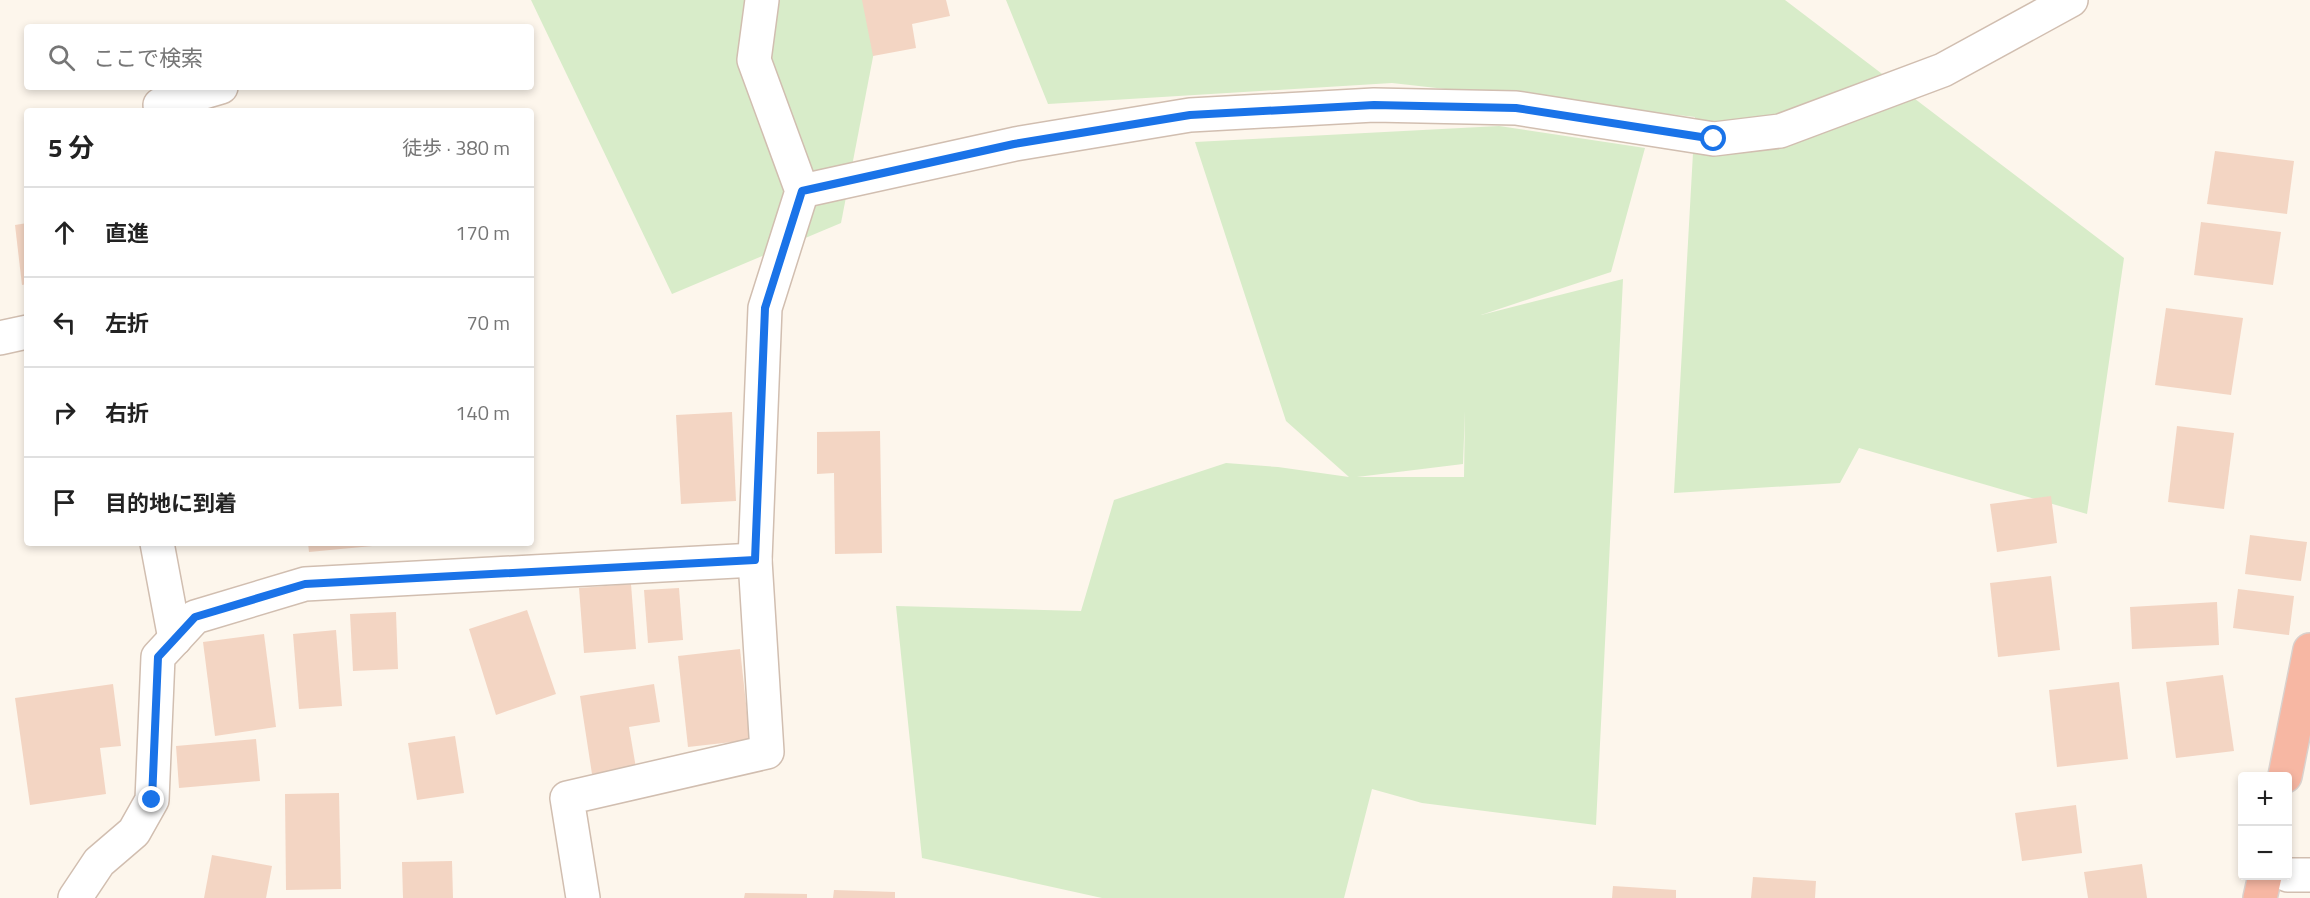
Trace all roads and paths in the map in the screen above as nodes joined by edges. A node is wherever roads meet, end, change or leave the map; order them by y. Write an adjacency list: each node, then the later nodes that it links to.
1 (762, 0): 5 (street)
2 (2071, 0): 5 (street)
3 (211, 90): 4 (street)
4 (161, 108)
5 (802, 191): 9 (street)
6 (24, 333): 7 (street)
7 (0, 338)
8 (163, 548): 10 (street)
9 (755, 560): 10 (street); 17 (street)
10 (174, 639): 16 (street)
11 (2310, 650): 12 (highway)
12 (2285, 772)
13 (2292, 875): 14 (street)
14 (2310, 875)
15 (2264, 880): 18 (highway)
16 (75, 898)
17 (583, 898)
18 (2260, 898)

